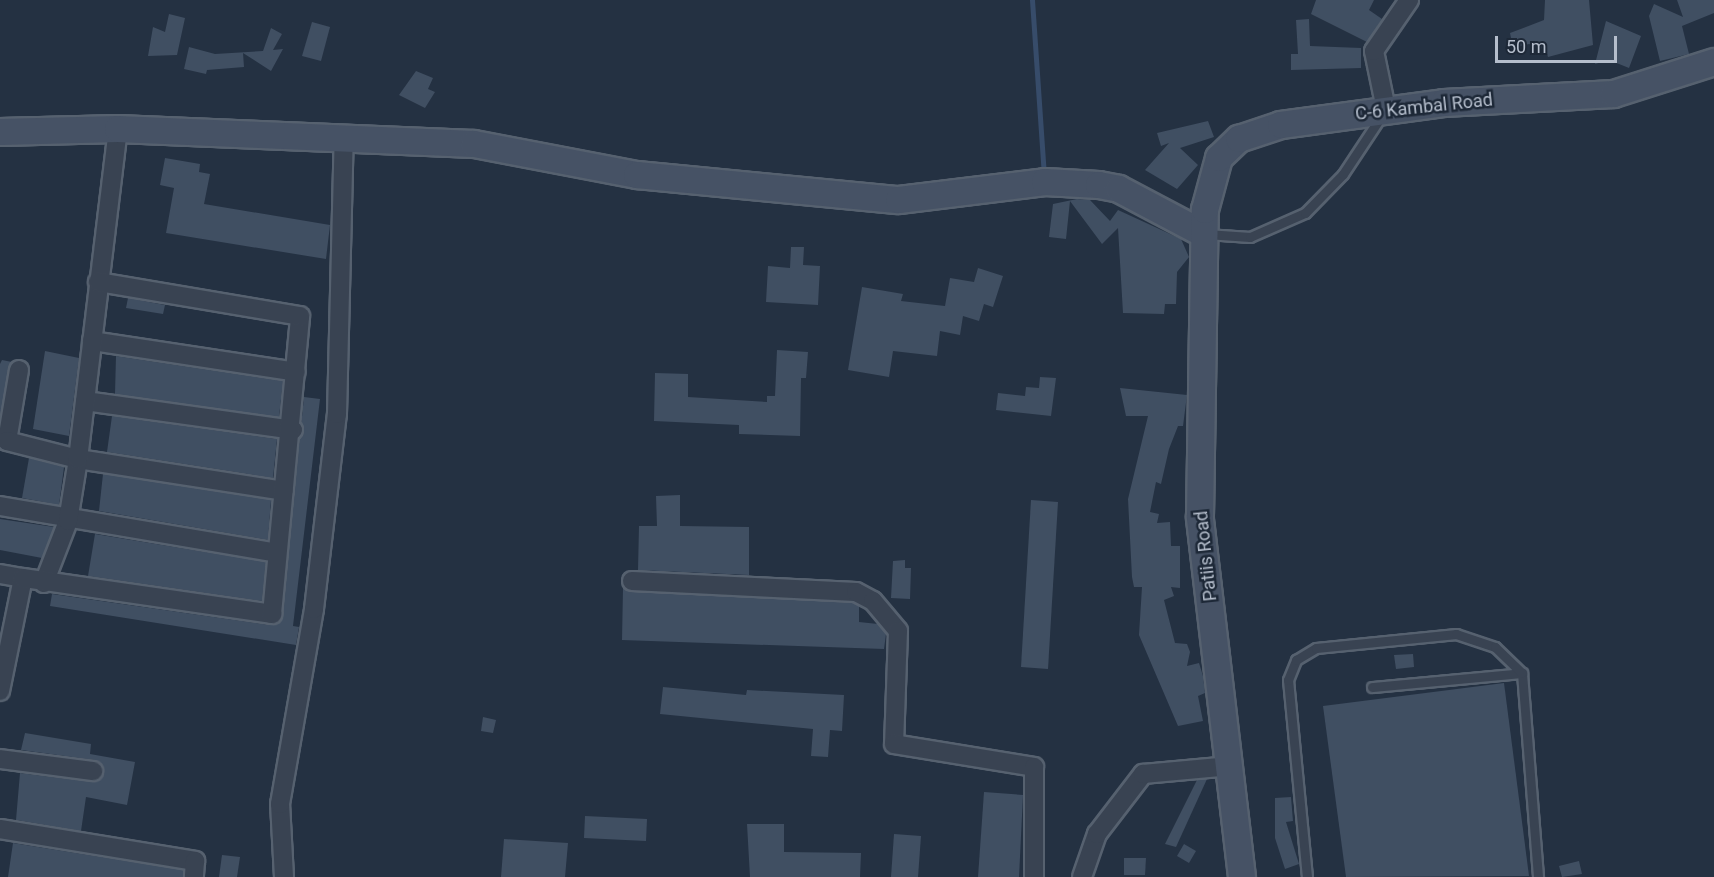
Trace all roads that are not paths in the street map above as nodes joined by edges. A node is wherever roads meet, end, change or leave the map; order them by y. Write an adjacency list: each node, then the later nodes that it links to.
1 (1409, 0): 3 (street)
2 (1714, 62): 3 (street, C-6 Kambal Road)
3 (1386, 109): 7 (lane); 7 (street, C-6 Kambal Road)
4 (118, 129): 5 (street); 6 (street); 8 (street)
5 (0, 132)
6 (344, 135): 7 (street); 33 (street)
7 (1204, 234): 29 (street, Patiis Road)
8 (98, 282): 9 (street); 11 (street)
9 (92, 341): 11 (street); 12 (street)
10 (19, 369): 14 (street)
11 (296, 372): 13 (street)
12 (85, 401): 13 (street); 15 (street)
13 (293, 430): 16 (street)
14 (4, 441): 15 (street)
15 (78, 459): 16 (street); 18 (street)
16 (284, 491): 19 (street)
17 (0, 506): 18 (street)
18 (68, 521): 19 (street); 23 (street)
19 (277, 553): 23 (street)
20 (0, 574): 21 (street)
21 (22, 578): 23 (street); 24 (street)
22 (632, 581): 34 (street)
23 (44, 583)
24 (4, 639): 27 (street)
25 (1521, 673): 26 (lane); 37 (lane); 38 (lane)
26 (1372, 687)
27 (0, 691)
28 (0, 759): 30 (street)
29 (1231, 766): 35 (street); 36 (street, Patiis Road)
30 (93, 771)
31 (0, 829): 32 (street)
32 (194, 877)
33 (284, 877)
34 (1034, 877)
35 (1082, 877)
36 (1242, 877)
37 (1307, 877)
38 (1538, 877)

